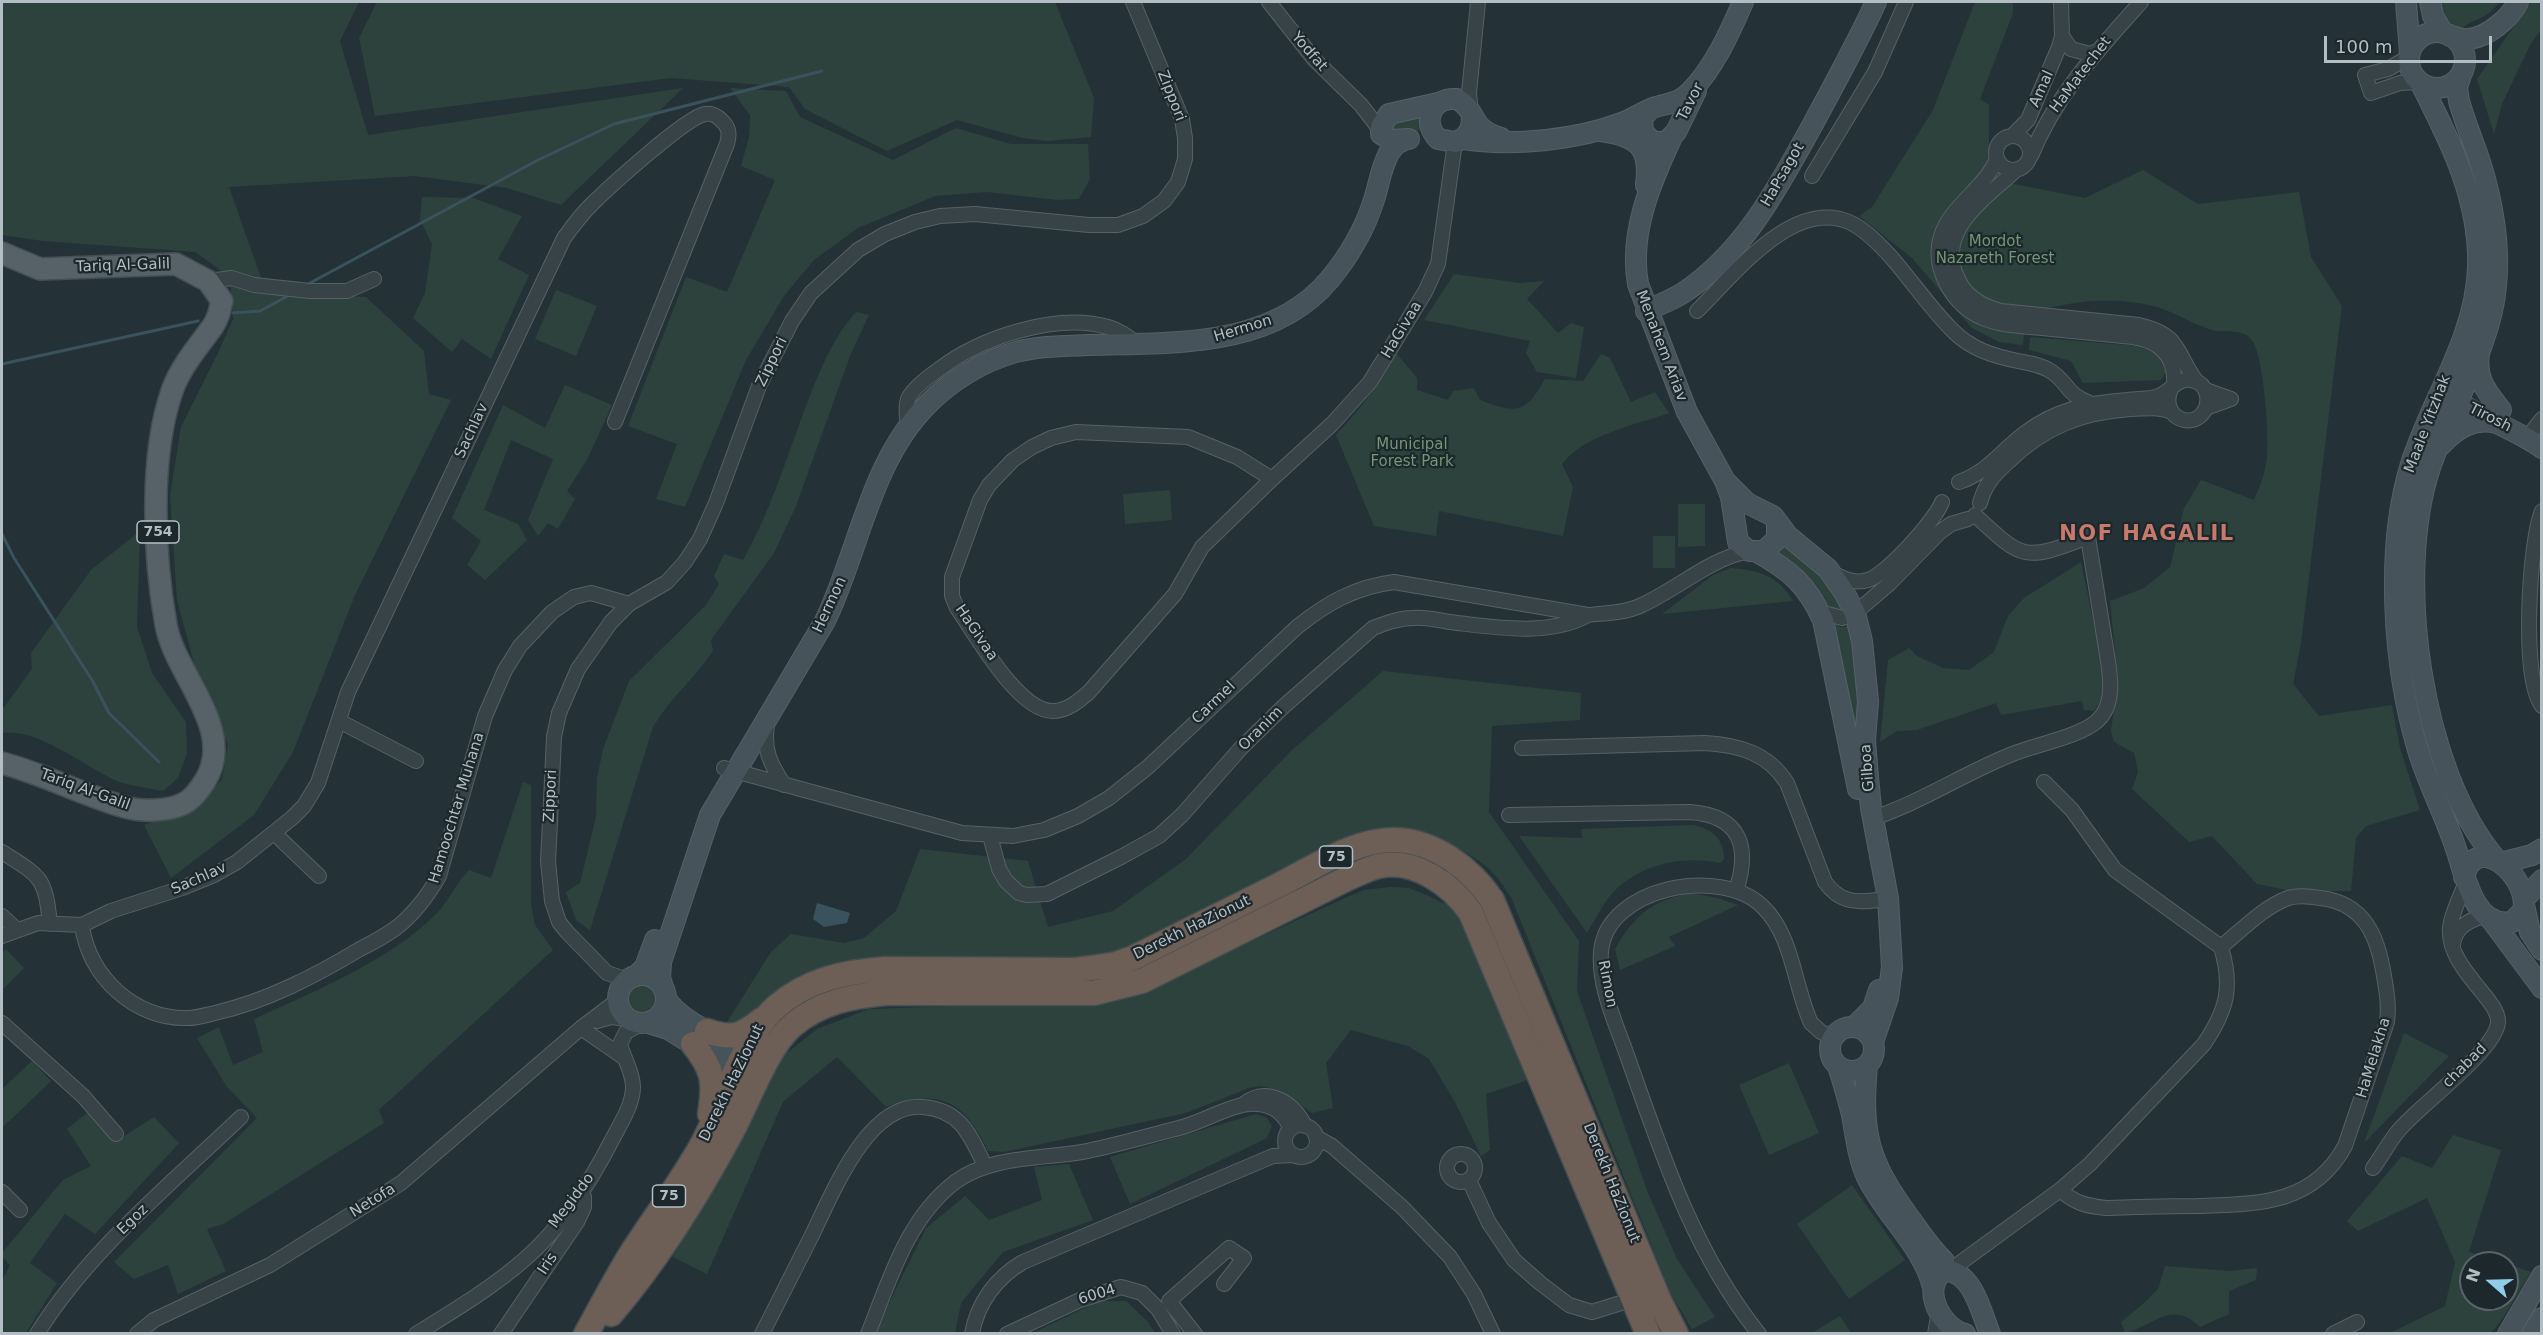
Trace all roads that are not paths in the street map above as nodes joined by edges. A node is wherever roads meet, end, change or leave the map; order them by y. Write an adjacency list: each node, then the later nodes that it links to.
1 (1133, 2): 72 (street, Zippori)
2 (1269, 2): 21 (street, Yodfat)
3 (1478, 2): 17 (street)
4 (1743, 2): 18 (street)
5 (1876, 2): 44 (street, HaPsagot)
6 (1906, 2): 38 (street)
7 (2061, 2): 14 (street, Amal)
8 (2142, 2): 15 (street, HaMatechet)
9 (2406, 2): 16 (street)
10 (2430, 2): 13 (street)
11 (2518, 2): 12 (street)
12 (2499, 23): 13 (street); 19 (street)
13 (2447, 34): 16 (street); 19 (street)
14 (2062, 36): 15 (street); 29 (street, Amal)
15 (2097, 51): 34 (street, HaMatechet)
16 (2410, 55): 20 (street); 20 (street)
17 (1471, 62): 22 (street); 25 (street)
18 (1708, 68): 23 (street, Tavor); 28 (street, Tavor)
19 (2463, 70): 20 (street); 46 (street, Maale Yitzhak)
20 (2420, 83): 50 (street, Maale Yitzhak)
21 (1354, 98): 24 (street, Yodfat); 27 (street, Yodfat)
22 (1441, 101): 24 (street); 25 (street); 32 (street)
23 (1654, 109): 26 (street, Tavor); 28 (street); 30 (street)
24 (1397, 111): 27 (street)
25 (1471, 115): 32 (street); 33 (street)
26 (1603, 129): 30 (street); 33 (street); 40 (street)
27 (1381, 132): 31 (street); 39 (street, Hermon)
28 (1674, 134): 30 (street); 36 (street, Tavor)
29 (2012, 136): 34 (street); 35 (street)
30 (1648, 138): 36 (street)
31 (1405, 140): 32 (street); 39 (street, Hermon)
32 (1451, 140): 33 (street); 60 (street, HaGivaa)
33 (1509, 141)
34 (2031, 156): 37 (street)
35 (1997, 159): 37 (street); 48 (street)
36 (1657, 169): 40 (street, Menahem Ariav)
37 (2015, 171): 49 (street)
38 (1812, 176)
39 (1380, 177): 77 (street, Hermon)
40 (1643, 212): 44 (street, Menahem Ariav)
41 (2, 253): 43 (main road, Tariq Al-Galil)
42 (374, 279): 43 (street)
43 (208, 281): 81 (main road, Tariq Al-Galil / 754)
44 (1646, 310): 61 (street, Menahem Ariav)
45 (1697, 311): 47 (street)
46 (2480, 347): 51 (street, Maale Yitzhak); 54 (street)
47 (2064, 385): 52 (street); 56 (street)
48 (2173, 386): 49 (street); 52 (street); 55 (street)
49 (2202, 386): 53 (street); 53 (street)
50 (2442, 388): 51 (street, Tirosh); 93 (street, Maale Yitzhak)
51 (2459, 395): 54 (street, Tirosh); 58 (street, Tirosh); 59 (street, Maale Yitzhak)
52 (2090, 403): 56 (street)
53 (2206, 408): 55 (street)
54 (2501, 410): 58 (street, Tirosh)
55 (2172, 412): 66 (street)
56 (2059, 413): 62 (street)
57 (615, 422): 78 (street, Sachlav)
58 (2533, 432): 59 (street)
59 (2435, 452): 91 (street, Maale Yitzhak)
60 (1272, 479): 60 (street, HaGivaa)
61 (1725, 481): 64 (street); 68 (street)
62 (1959, 482): 63 (street); 66 (street)
63 (1942, 502): 66 (street); 71 (street)
64 (1760, 509): 67 (street); 68 (street)
65 (2541, 510): 76 (street)
66 (1974, 512): 74 (street); 86 (street)
67 (1777, 522): 69 (street); 71 (street, Gilboa)
68 (1735, 530): 69 (street); 70 (street, Carmel)
69 (1753, 552): 70 (street, Carmel); 73 (street, Gilboa)
70 (1703, 570): 75 (street, Carmel)
71 (1831, 572): 74 (street, Gilboa)
72 (629, 604): 101 (street, Hamoochtar Muhana); 107 (street, Zippori)
73 (1820, 612): 74 (street); 96 (street, Gilboa)
74 (1855, 613): 86 (street, Gilboa)
75 (1588, 615): 88 (street, Carmel); 88 (street, Oranim)
76 (2541, 706)
77 (770, 713): 82 (street, Hermon); 84 (street)
78 (339, 721): 80 (street); 87 (street, Sachlav)
79 (1522, 748): 96 (street)
80 (416, 761)
81 (2, 763)
82 (730, 770): 84 (street, Carmel); 107 (street, Hermon); 109 (street, Hermon)
83 (2044, 782): 104 (street)
84 (784, 784): 88 (street, Carmel)
85 (1509, 815): 95 (street)
86 (1873, 818): 117 (street, Gilboa)
87 (274, 832): 92 (street); 101 (street, Sachlav)
88 (990, 836)
89 (2541, 849): 91 (street)
90 (2, 852): 100 (street)
91 (2498, 861): 93 (street); 97 (street)
92 (320, 876)
93 (2465, 880): 99 (street); 106 (street)
94 (2541, 880): 97 (street)
95 (1736, 891): 116 (street, Rimon); 167 (street, Rimon)
96 (1878, 900): 113 (street, Gilboa)
97 (2524, 902): 99 (street); 105 (street)
98 (2, 916): 102 (street)
99 (2488, 917): 106 (street); 108 (street)
100 (50, 924): 101 (street, Sachlav); 102 (street, Sachlav)
101 (82, 925)
102 (16, 929): 103 (street, Sachlav)
103 (2, 936)
104 (2221, 947): 135 (street); 135 (street, HaMelakha)
105 (2541, 950)
106 (2455, 953): 133 (street, chabad)
107 (625, 987): 109 (street); 111 (street); 114 (street, Netofa)
108 (2541, 988)
109 (664, 993): 111 (street); 115 (street)
110 (765, 1018): 115 (highway); 119 (highway, Derekh HaZionut / 75); 144 (highway, Derekh HaZionut / 75)
111 (639, 1022): 114 (street, Netofa); 115 (street); 118 (street)
112 (2, 1023): 125 (street)
113 (1854, 1027): 116 (street); 117 (street)
114 (581, 1028): 118 (street); 153 (street, Netofa)
115 (700, 1038): 119 (street); 126 (highway)
116 (1833, 1038): 121 (street)
117 (1873, 1042): 120 (street)
118 (623, 1057): 137 (street, Megiddo)
119 (741, 1063): 122 (street); 126 (highway, Derekh HaZionut / 75)
120 (1867, 1065): 121 (street); 140 (street)
121 (1838, 1066): 140 (street)
122 (761, 1074): 145 (highway, Derekh HaZionut / 75); 157 (highway, Derekh HaZionut / 75)
123 (241, 1117): 152 (street, Egoz)
124 (1294, 1131): 127 (street); 129 (street); 131 (street); 132 (street)
125 (116, 1134)
126 (706, 1137): 156 (highway, Derekh HaZionut / 75)
127 (1316, 1137): 128 (street); 130 (street)
128 (1312, 1153): 129 (street); 130 (street)
129 (1293, 1155): 131 (street)
130 (1348, 1162): 164 (street)
131 (1257, 1163): 160 (street)
132 (985, 1166): 158 (street); 159 (street)
133 (2373, 1168)
134 (1469, 1180): 145 (street)
135 (2060, 1190): 139 (street)
136 (2, 1192): 138 (street)
137 (580, 1193): 154 (street, Megiddo); 155 (street, Iris)
138 (20, 1210)
139 (1981, 1249): 140 (street); 143 (street)
140 (1942, 1276): 143 (street); 149 (street)
141 (2541, 1276): 147 (street)
142 (1224, 1284): 146 (street)
143 (1970, 1288): 148 (street)
144 (1655, 1290): 145 (street); 166 (highway, Derekh HaZionut / 75)
145 (1633, 1300): 165 (highway, Derekh HaZionut / 75)
146 (1163, 1305): 161 (street, 6004); 162 (street, 6004); 163 (street, 6004)
147 (2524, 1305): 171 (street); 172 (street)
148 (1980, 1308): 151 (street); 169 (street)
149 (1939, 1311): 151 (street); 168 (street)
150 (2357, 1322): 170 (street)
151 (1958, 1333)
152 (37, 1334)
153 (137, 1334)
154 (416, 1334)
155 (501, 1334)
156 (586, 1334)
157 (593, 1334)
158 (762, 1334)
159 (868, 1334)
160 (972, 1334)
161 (1007, 1334)
162 (1173, 1334)
163 (1196, 1334)
164 (1493, 1334)
165 (1648, 1334)
166 (1676, 1334)
167 (1759, 1334)
168 (1935, 1334)
169 (1990, 1334)
170 (2333, 1334)
171 (2500, 1334)
172 (2508, 1334)

